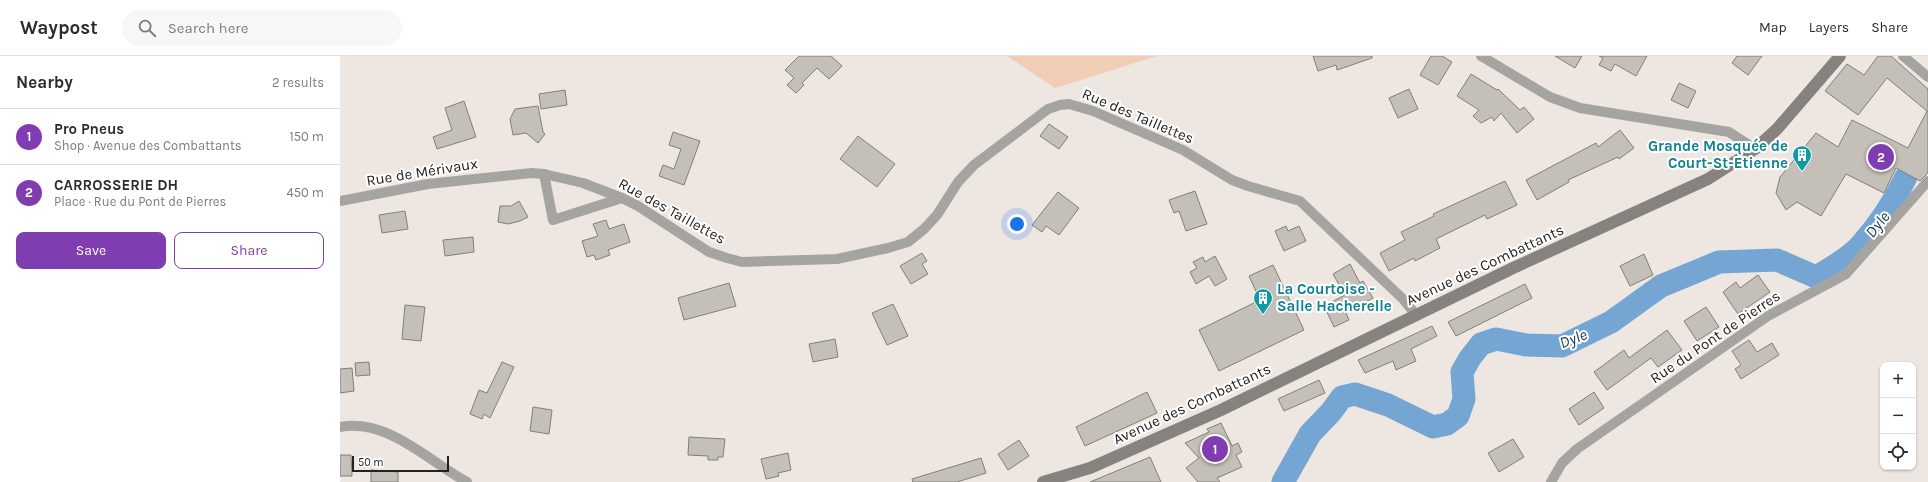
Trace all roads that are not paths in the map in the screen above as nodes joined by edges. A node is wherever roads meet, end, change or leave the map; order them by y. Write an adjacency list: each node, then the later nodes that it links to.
1 (1481, 56): 5 (street)
2 (1840, 56): 5 (main road, Avenue des Combattants)
3 (1903, 56): 4 (street)
4 (1928, 77)
5 (1755, 150): 11 (main road, Avenue des Combattants)
6 (544, 174): 7 (street, Rue des Taillettes); 9 (street, Rue des Taillettes); 9 (street)
7 (510, 175): 10 (street, Rue de Mérivaux)
8 (1928, 181): 15 (street, Rue du Pont de Pierres)
9 (622, 198): 11 (street, Rue des Taillettes)
10 (340, 201)
11 (1416, 315): 14 (main road, Avenue des Combattants)
12 (340, 427): 13 (street)
13 (460, 480)
14 (1043, 482)
15 (1550, 482)

